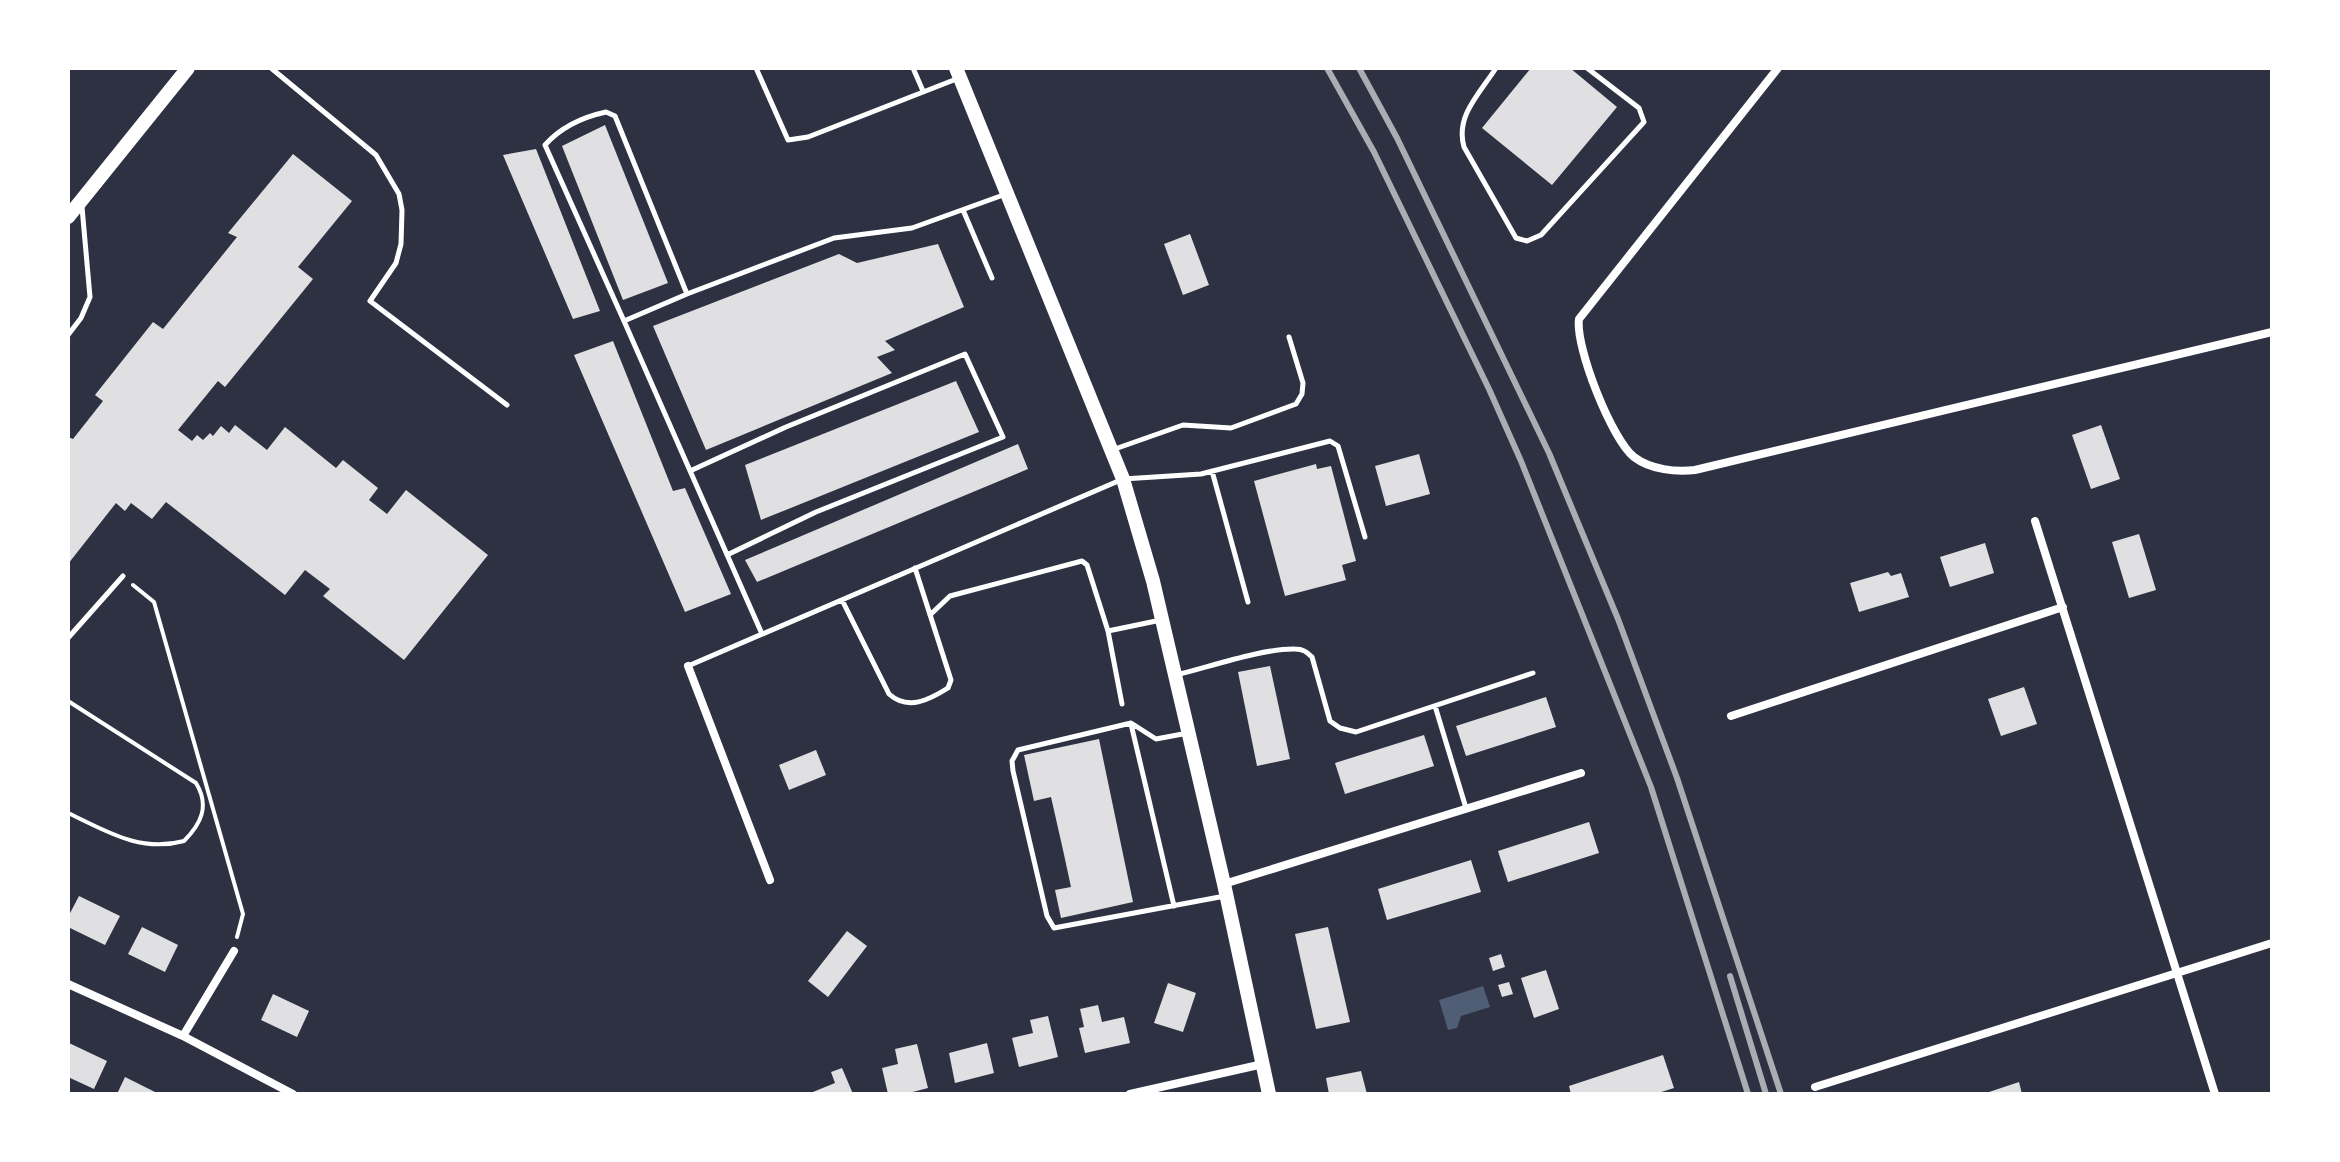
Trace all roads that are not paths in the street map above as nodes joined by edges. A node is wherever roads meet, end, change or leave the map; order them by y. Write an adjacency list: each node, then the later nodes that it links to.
1 (271, 68): 20 (lane)
2 (756, 68): 9 (lane)
3 (913, 68): 9 (lane)
4 (1496, 68): 5 (lane)
5 (1587, 68)
6 (1778, 68): 17 (street)
7 (179, 71): 11 (main road)
8 (958, 73): 9 (lane); 10 (main road)
9 (923, 91)
10 (1007, 194): 12 (lane); 21 (main road)
11 (82, 200): 13 (main road); 18 (lane)
12 (963, 210): 14 (lane); 15 (lane)
13 (68, 217)
14 (992, 278)
15 (687, 294): 16 (lane); 16 (lane)
16 (624, 321): 22 (lane)
17 (2272, 332)
18 (68, 335)
19 (1289, 337): 21 (lane)
20 (507, 405)
21 (1111, 450): 24 (main road)
22 (690, 471): 27 (lane); 27 (lane)
23 (1212, 471): 24 (lane); 26 (lane); 31 (lane)
24 (1123, 479): 28 (lane); 34 (main road)
25 (2035, 521): 32 (street)
26 (1365, 537)
27 (727, 555): 36 (lane)
28 (915, 568): 30 (lane); 33 (lane)
29 (123, 576): 37 (lane)
30 (842, 600): 33 (lane); 36 (lane)
31 (1248, 602)
32 (2063, 607): 43 (street); 53 (street)
33 (930, 615): 35 (lane)
34 (1162, 619): 35 (lane); 40 (main road)
35 (1108, 631): 41 (lane)
36 (762, 634): 38 (lane)
37 (68, 638)
38 (688, 666): 48 (street)
39 (1533, 673): 42 (lane)
40 (1175, 675): 42 (lane); 45 (main road)
41 (1122, 704)
42 (1435, 706): 47 (lane)
43 (1731, 716)
44 (1131, 723): 45 (lane); 50 (lane); 50 (lane)
45 (1188, 733): 49 (main road)
46 (1581, 773): 47 (street)
47 (1466, 809): 49 (street)
48 (770, 880)
49 (1225, 890): 50 (lane); 56 (main road)
50 (1174, 906)
51 (2272, 943): 53 (street)
52 (234, 951): 55 (street)
53 (2176, 975): 57 (street); 61 (street)
54 (68, 984): 55 (street)
55 (183, 1036): 58 (street)
56 (1263, 1064): 59 (street); 60 (main road)
57 (1815, 1087)
58 (293, 1094)
59 (1130, 1094)
60 (1269, 1094)
61 (2215, 1094)

